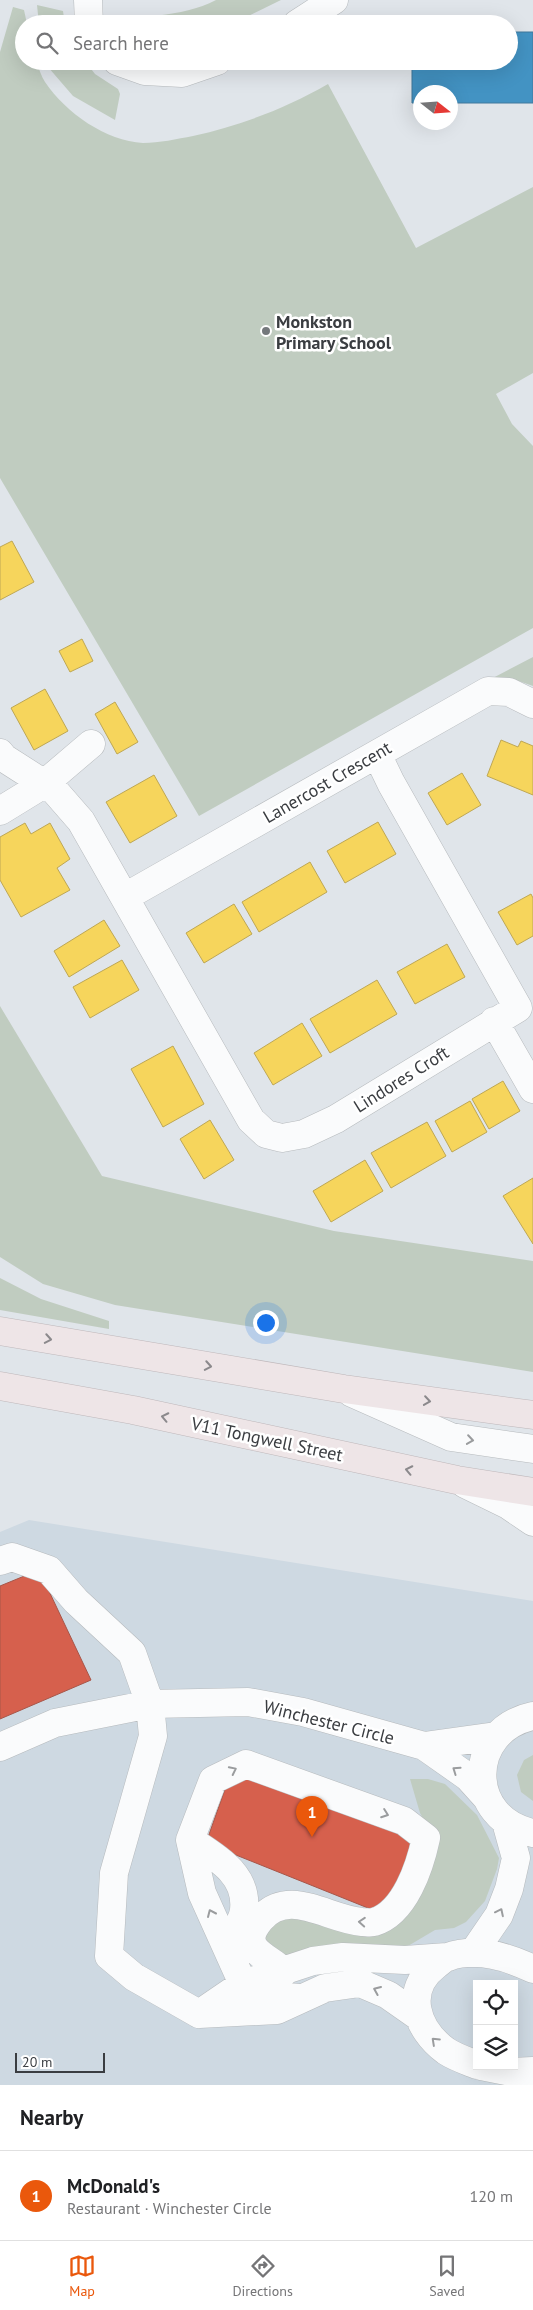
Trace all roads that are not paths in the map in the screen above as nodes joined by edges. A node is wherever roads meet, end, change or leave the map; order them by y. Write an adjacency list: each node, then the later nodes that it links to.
1 (88, 0): 3 (street)
2 (334, 0): 4 (street)
3 (89, 15)
4 (311, 15)
5 (142, 70): 6 (street)
6 (191, 70)
7 (533, 704): 10 (street, Lanercost Crescent)
8 (91, 744): 11 (street)
9 (0, 753): 11 (street, Lindores Croft)
10 (377, 754): 13 (street, Lanercost Crescent); 14 (street, Lindores Croft)
11 (44, 784): 12 (street); 13 (street, Lindores Croft)
12 (0, 811)
13 (125, 897): 15 (street, Lindores Croft)
14 (525, 1004): 15 (street, Lindores Croft)
15 (494, 1021): 16 (street)
16 (533, 1089)
17 (0, 1331): 19 (highway, one-way to 19)
18 (0, 1386): 22 (highway, V11 Tongwell Street, one-way to 18)
19 (344, 1389): 20 (highway, one-way to 20); 21 (street, one-way to 21)
20 (533, 1415)
21 (533, 1449)
22 (457, 1480): 23 (highway, V11 Tongwell Street); 24 (street)
23 (533, 1492)
24 (533, 1522)
25 (0, 1561): 26 (street)
26 (150, 1704): 29 (street, Winchester Circle); 30 (street, Winchester Circle); 42 (street)
27 (529, 1713): 28 (street)
28 (496, 1736): 29 (street, Winchester Circle); 31 (street)
29 (424, 1746): 31 (street, Winchester Circle, one-way to 29)
30 (0, 1747)
31 (486, 1796): 32 (street, Winchester Circle)
32 (506, 1822): 33 (street); 36 (street, one-way to 32)
33 (533, 1833)
34 (190, 1840): 35 (street, one-way to 34); 35 (street); 39 (street, one-way to 39)
35 (227, 1948): 40 (street)
36 (474, 1953): 37 (street); 38 (street)
37 (447, 1957): 39 (street); 43 (street)
38 (533, 1969)
39 (284, 1972): 40 (street)
40 (243, 1984): 41 (street); 42 (street)
41 (298, 1998): 42 (street); 43 (street, one-way to 41)
42 (199, 2014)
43 (418, 2016): 44 (street, one-way to 43)
44 (473, 2063)
45 (502, 2070): 46 (street)
46 (533, 2071)

